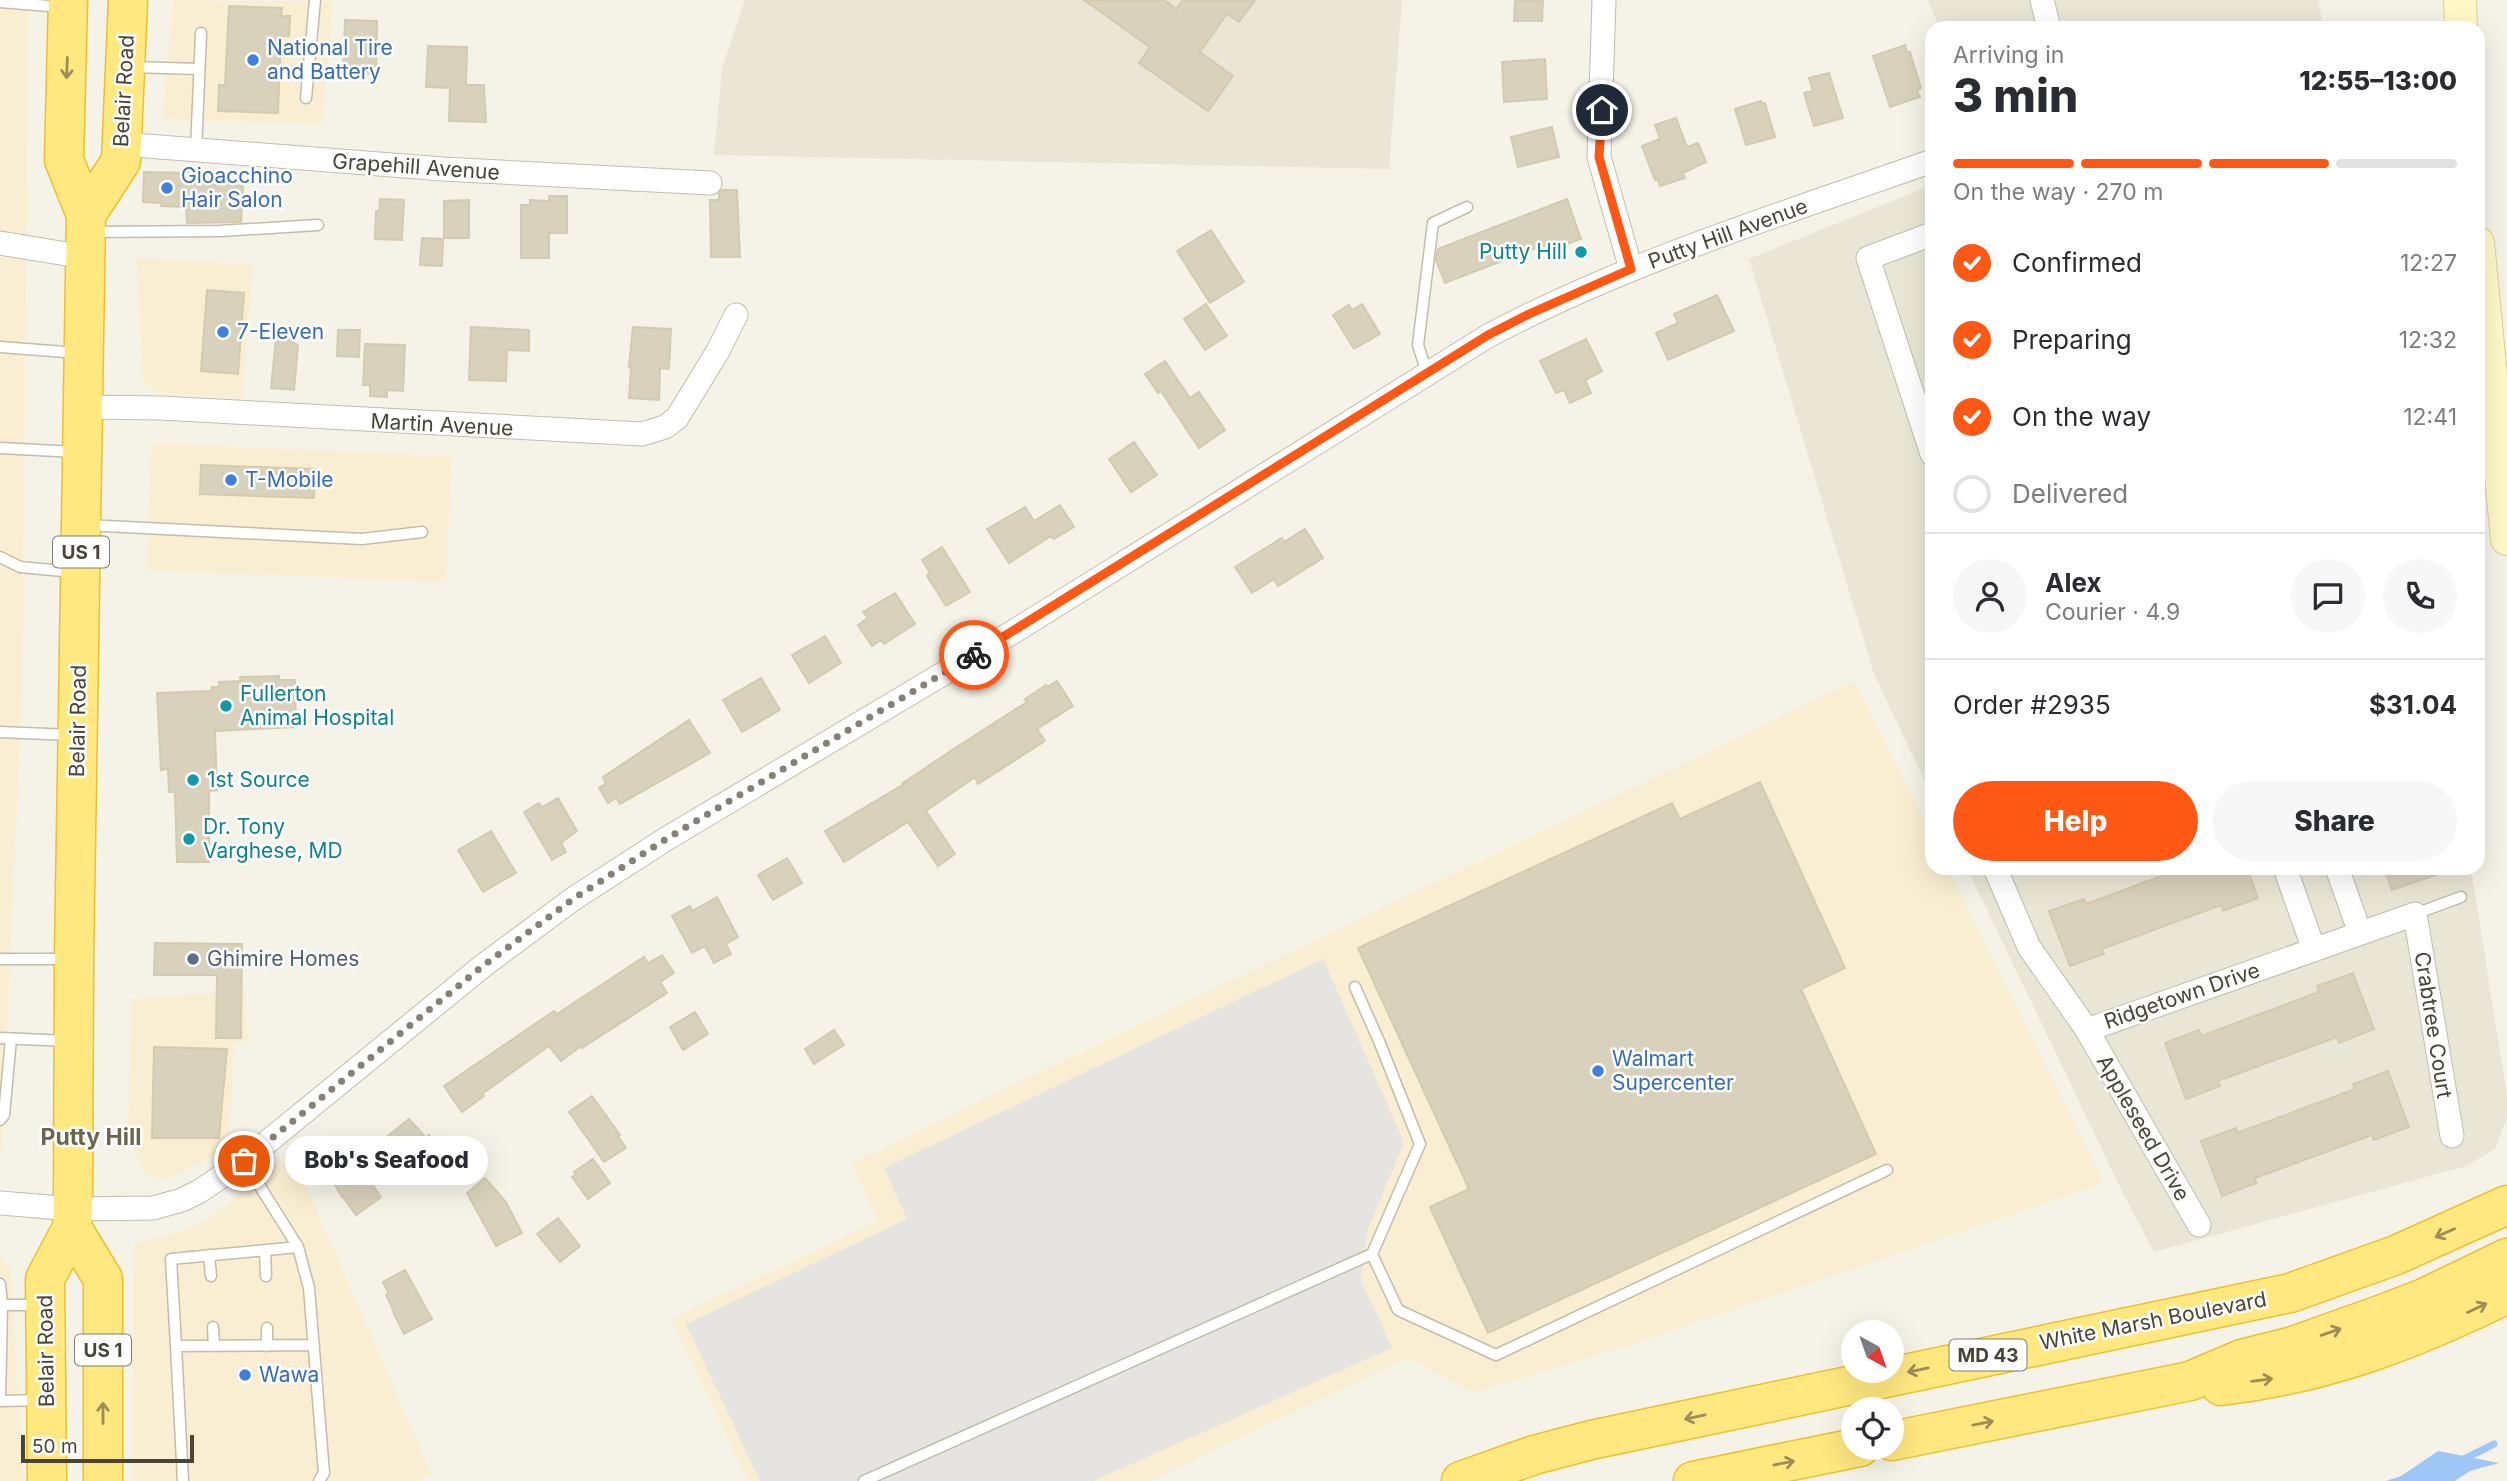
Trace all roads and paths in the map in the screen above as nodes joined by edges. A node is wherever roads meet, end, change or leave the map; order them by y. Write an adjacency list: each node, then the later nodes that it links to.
1 (128, 0): 11 (highway, Belair Road)
2 (315, 0): 13 (lane)
3 (1605, 0): 23 (street)
4 (2042, 0): 8 (street)
5 (2459, 0): 9 (main road)
6 (0, 2): 7 (lane)
7 (68, 4): 20 (highway, Belair Road / US 1, one-way to 20)
8 (2047, 21)
9 (2460, 21)
10 (201, 33): 12 (lane)
11 (125, 66): 12 (lane); 14 (highway, Belair Road)
12 (199, 69): 15 (lane)
13 (306, 98)
14 (121, 145): 15 (street, Grapehill Avenue); 20 (highway, Belair Road)
15 (196, 151): 17 (street, Grapehill Avenue)
16 (1925, 164): 23 (street, Putty Hill Avenue)
17 (710, 184)
18 (1467, 207): 28 (lane)
19 (318, 225): 20 (lane)
20 (86, 234): 22 (street); 27 (highway, Belair Road / US 1)
21 (1925, 237): 30 (street)
22 (0, 243)
23 (1631, 269): 28 (street, Putty Hill Avenue)
24 (736, 314): 29 (street, Martin Avenue)
25 (2485, 314): 35 (main road)
26 (0, 347): 27 (lane)
27 (84, 354): 29 (highway, Belair Road / US 1)
28 (1427, 373): 55 (street, Putty Hill Avenue)
29 (83, 407): 32 (highway, Belair Road / US 1)
30 (1925, 433)
31 (0, 448): 32 (lane)
32 (82, 452): 33 (highway, Belair Road / US 1)
33 (82, 525): 34 (lane); 37 (highway, Belair Road / US 1)
34 (422, 532)
35 (2507, 539)
36 (0, 557): 37 (lane)
37 (81, 572): 39 (highway, Belair Road / US 1)
38 (0, 732): 39 (lane)
39 (78, 736): 48 (highway, Belair Road / US 1)
40 (1998, 875): 50 (street, Ridgetown Drive)
41 (2287, 875): 46 (street)
42 (2339, 875): 45 (street)
43 (2461, 897): 44 (lane)
44 (2415, 914): 45 (street, Ridgetown Drive); 54 (street, Crabtree Court)
45 (2360, 933): 46 (street, Ridgetown Drive)
46 (2314, 950): 50 (street, Ridgetown Drive)
47 (0, 959): 48 (lane)
48 (74, 959): 52 (highway, Belair Road / US 1)
49 (1355, 987): 63 (lane)
50 (2087, 1030): 60 (street, Appleseed Drive)
51 (5, 1039): 52 (lane); 53 (lane)
52 (74, 1042): 59 (highway, Belair Road / US 1)
53 (0, 1119)
54 (2452, 1136)
55 (244, 1161): 59 (street, Putty Hill Avenue); 61 (lane)
56 (1887, 1171): 63 (lane)
57 (0, 1203): 59 (street, Putty Hill Avenue)
58 (2507, 1205): 91 (highway, White Marsh Boulevard / MD 43, one-way to 91)
59 (73, 1219): 71 (highway, Belair Road / US 1); 87 (highway, US 1, one-way to 59)
60 (2199, 1225)
61 (298, 1247): 62 (lane); 78 (lane)
62 (265, 1250): 64 (lane); 67 (lane)
63 (1372, 1254): 90 (lane)
64 (209, 1255): 66 (lane); 75 (lane)
65 (2507, 1258): 81 (highway, one-way to 65)
66 (211, 1276)
67 (266, 1276)
68 (0, 1284): 70 (lane)
69 (2507, 1294): 81 (highway, one-way to 69)
70 (1, 1305): 71 (lane); 74 (lane)
71 (45, 1305): 82 (highway, Belair Road / US 1)
72 (213, 1327): 76 (lane)
73 (267, 1328): 77 (lane)
74 (1, 1329): 79 (lane)
75 (176, 1346): 76 (lane); 88 (lane)
76 (214, 1346): 77 (lane)
77 (267, 1346): 78 (lane)
78 (314, 1346): 89 (lane)
79 (1, 1361): 80 (lane)
80 (0, 1381): 83 (lane)
81 (2146, 1390): 84 (highway, one-way to 81)
82 (47, 1400): 83 (lane); 86 (highway, Belair Road / US 1)
83 (0, 1401)
84 (1904, 1439)
85 (1841, 1451): 92 (highway, one-way to 85)
86 (47, 1481)
87 (103, 1481)
88 (183, 1481)
89 (319, 1481)
90 (864, 1481)
91 (1461, 1481)
92 (1693, 1481)

